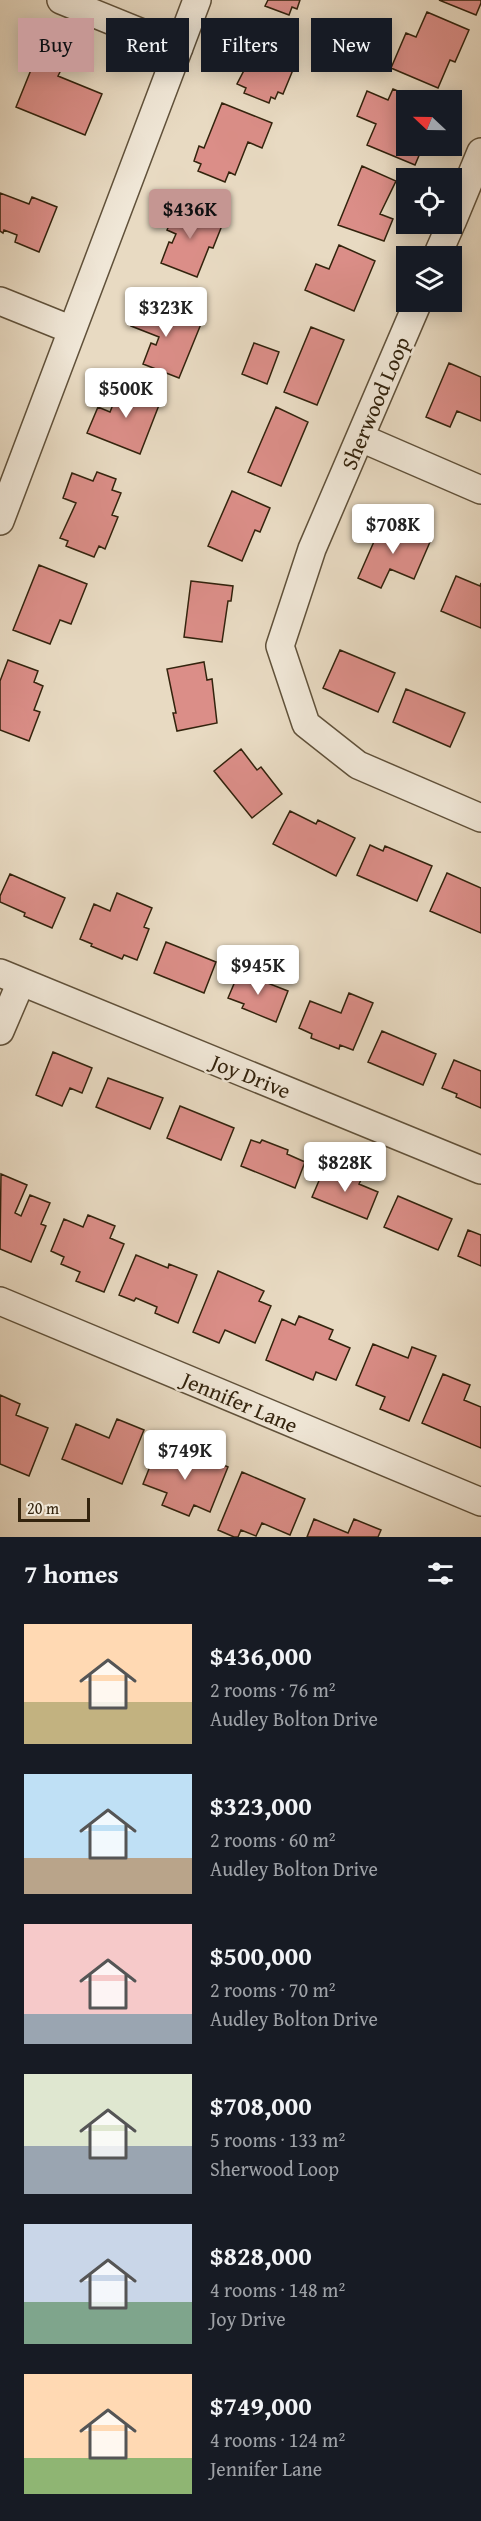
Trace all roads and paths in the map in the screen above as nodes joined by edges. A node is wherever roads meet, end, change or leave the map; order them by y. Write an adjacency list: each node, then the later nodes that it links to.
1 (61, 0): 3 (street)
2 (197, 0): 4 (street)
3 (106, 18)
4 (189, 21)
5 (170, 72): 10 (street)
6 (479, 160): 7 (street)
7 (462, 198)
8 (0, 301): 10 (street)
9 (414, 312): 11 (street, Sherwood Loop)
10 (72, 330): 13 (street)
11 (361, 438): 12 (street); 14 (street, Sherwood Loop)
12 (481, 490)
13 (0, 521)
14 (481, 818)
15 (10, 977): 16 (street); 17 (street, Joy Drive)
16 (0, 1031)
17 (481, 1170)
18 (0, 1301): 19 (street, Jennifer Lane)
19 (481, 1502)

